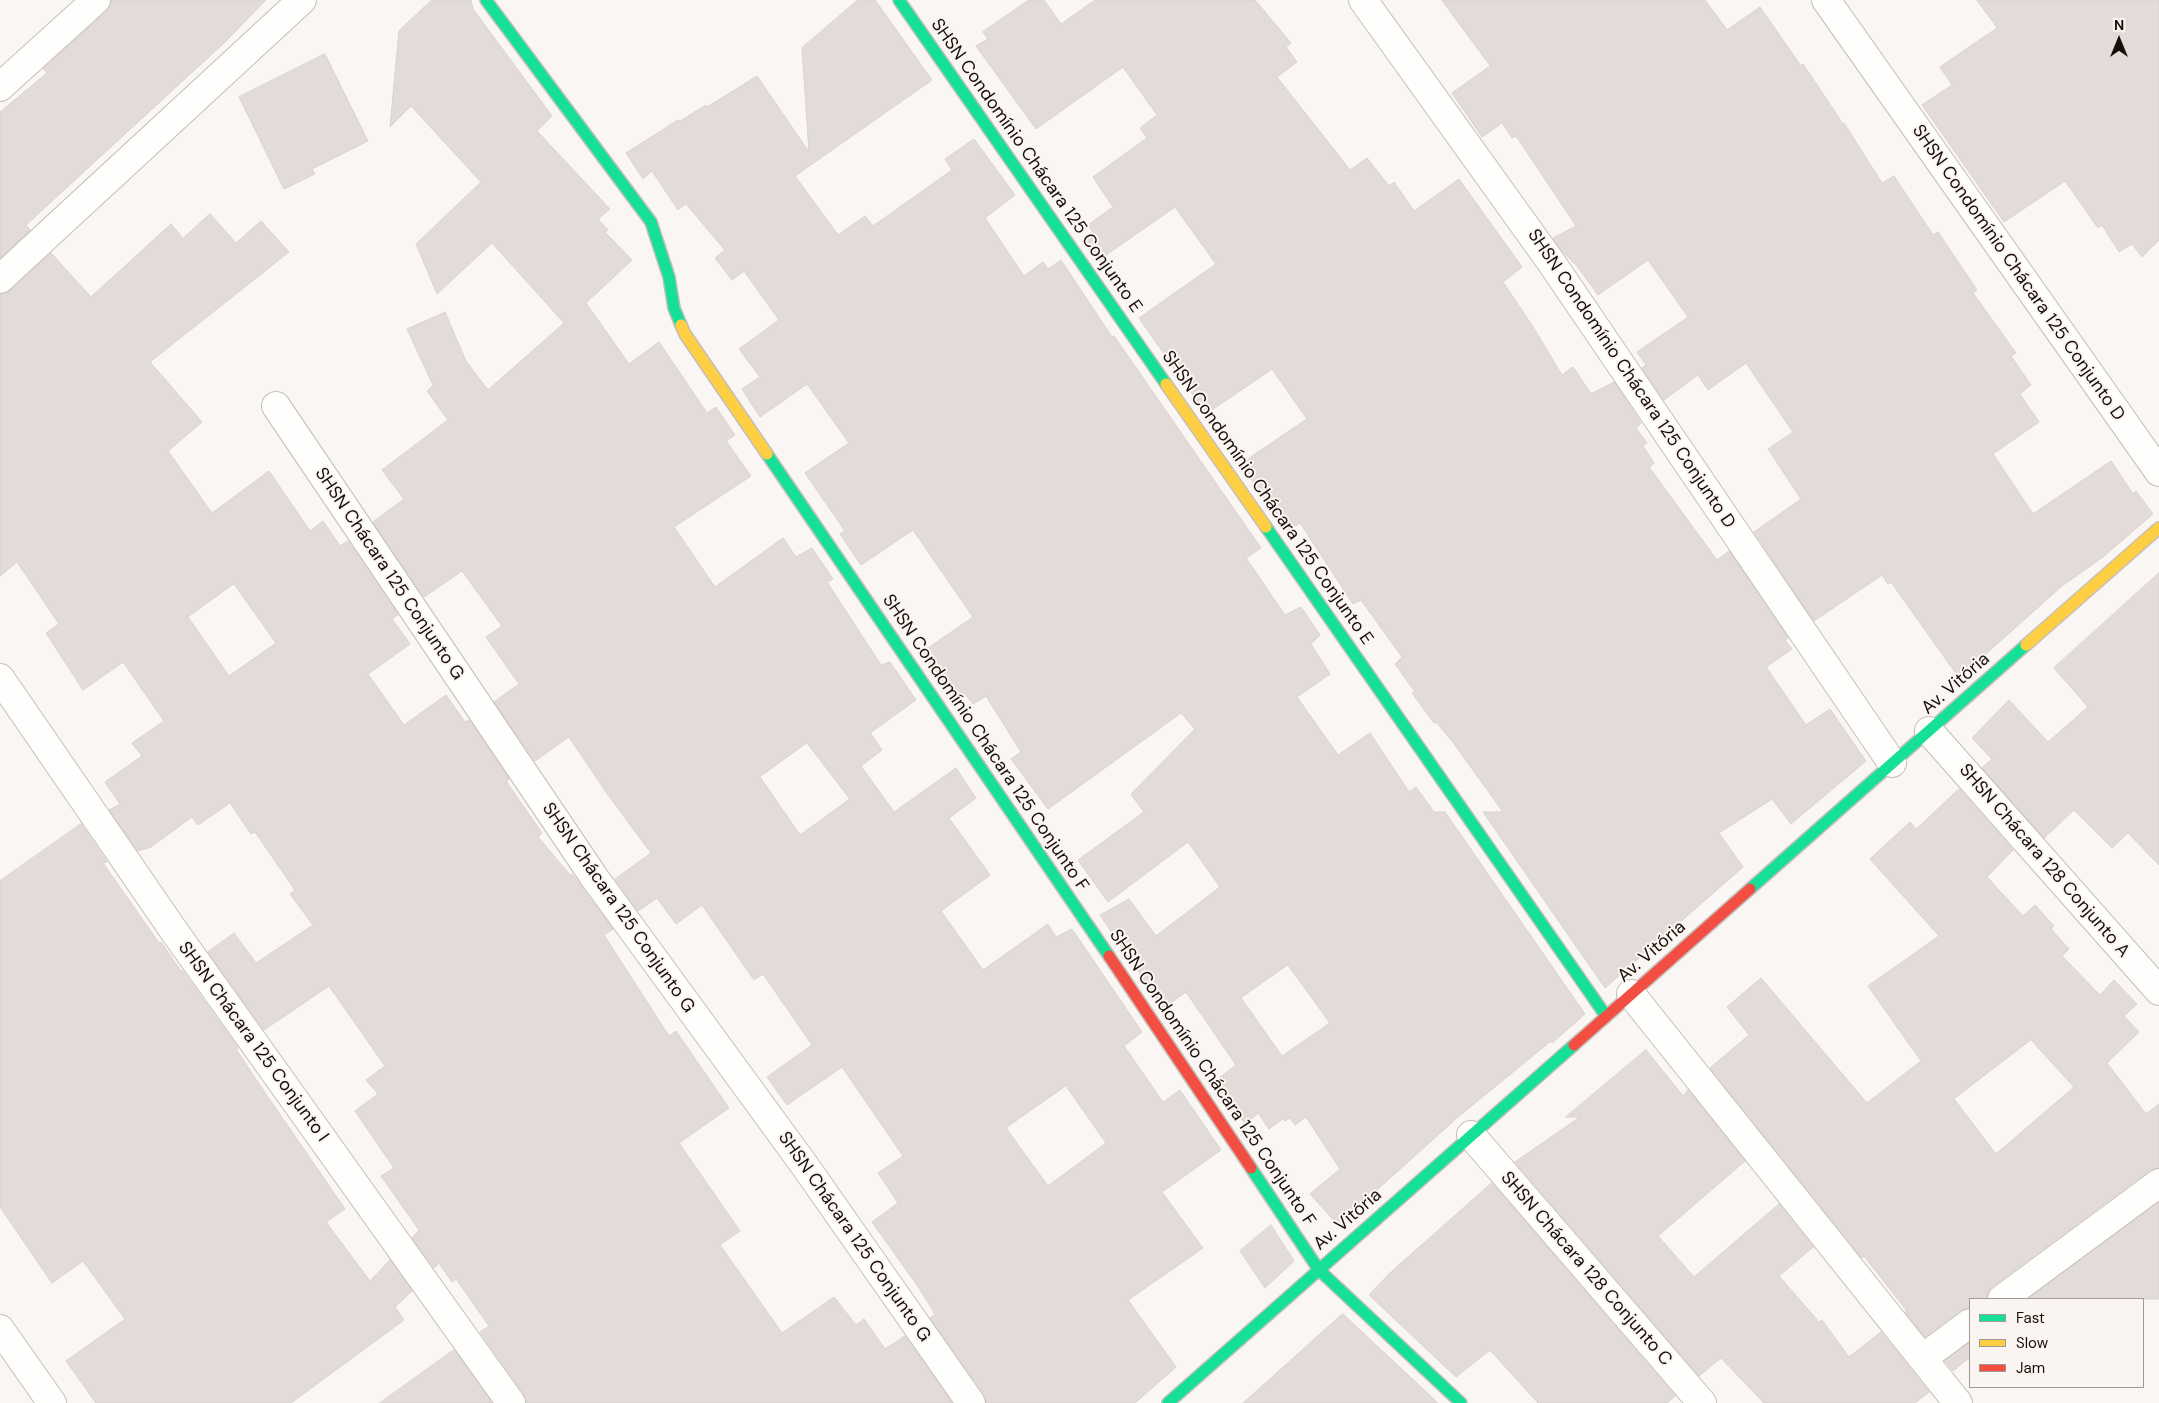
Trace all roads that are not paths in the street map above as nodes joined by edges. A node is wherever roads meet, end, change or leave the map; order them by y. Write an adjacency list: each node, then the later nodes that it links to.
1 (96, 0): 7 (street)
2 (302, 0): 8 (street)
3 (486, 0): 20 (street, SHSN Condomínio Chácara 125 Conjunto F)
4 (900, 0): 17 (street, SHSN Condomínio Chácara 125 Conjunto E)
5 (1363, 0): 14 (street, SHSN Condomínio Chácara 125 Conjunto D)
6 (1826, 0): 10 (street, SHSN Condomínio Chácara 125 Conjunto D)
7 (0, 87)
8 (0, 279)
9 (276, 406): 27 (street, SHSN Chácara 125 Conjunto G)
10 (2159, 472)
11 (2159, 528): 13 (street, Av. Vitória)
12 (0, 678): 26 (street, SHSN Chácara 125 Conjunto I)
13 (1929, 731): 14 (street, Av. Vitória); 15 (street, SHSN Chácara 128 Conjunto A)
14 (1892, 763): 16 (street, Av. Vitória)
15 (2159, 991)
16 (1631, 994): 17 (street, Av. Vitória); 24 (street)
17 (1606, 1016): 18 (street, Av. Vitória)
18 (1471, 1135): 20 (street, Av. Vitória); 30 (street, SHSN Chácara 128 Conjunto C)
19 (2159, 1183): 21 (street)
20 (1319, 1270): 28 (street, Av. Vitória); 29 (street, SHSN Condomínio Chácara 125 Conjunto F)
21 (2003, 1298)
22 (1969, 1324): 24 (street)
23 (0, 1329): 25 (street)
24 (1923, 1358): 31 (street)
25 (52, 1403)
26 (511, 1403)
27 (971, 1403)
28 (1168, 1403)
29 (1461, 1403)
30 (1702, 1403)
31 (1958, 1403)

